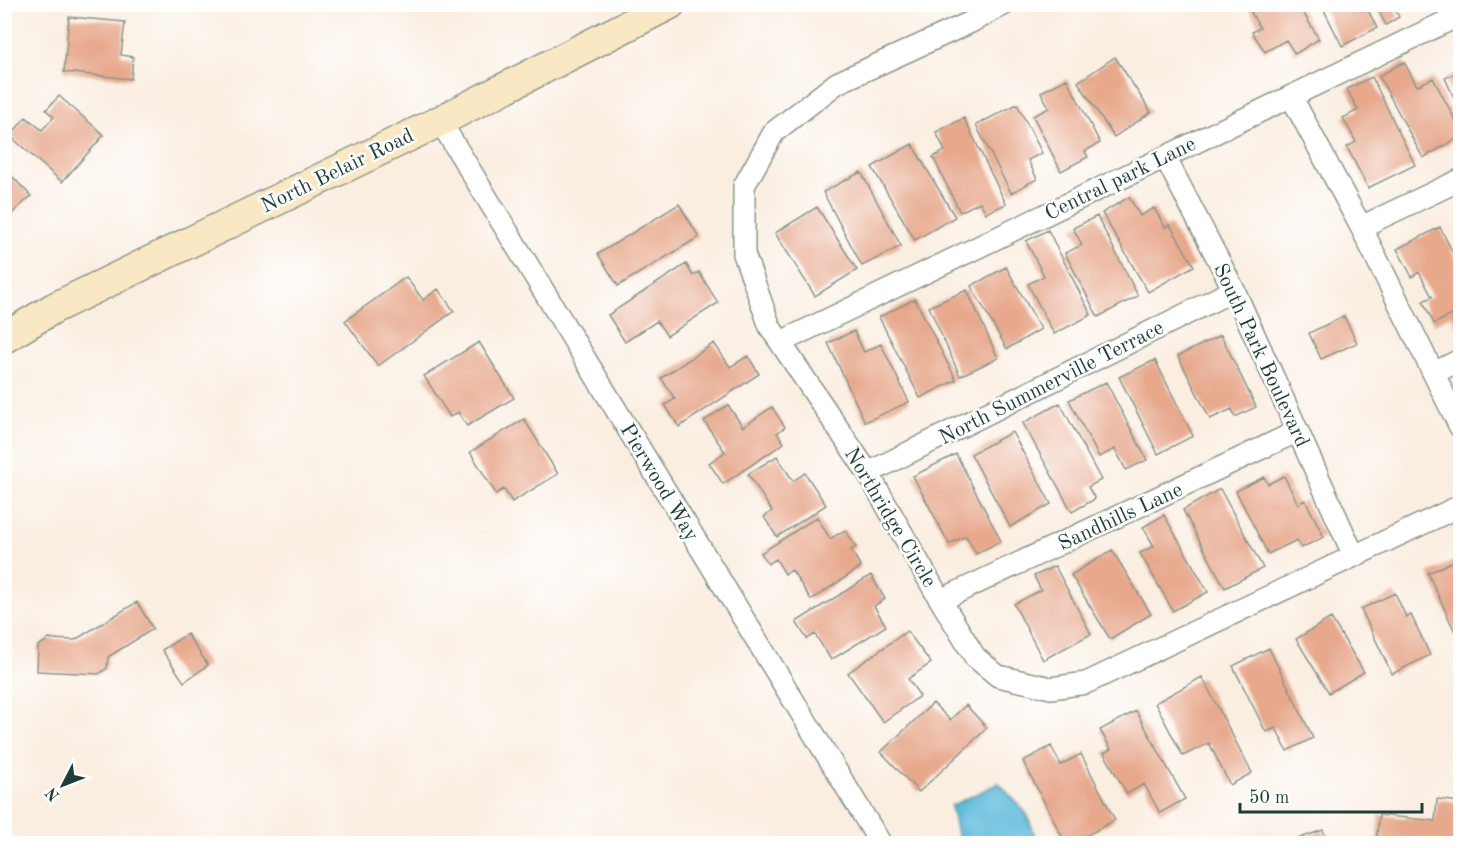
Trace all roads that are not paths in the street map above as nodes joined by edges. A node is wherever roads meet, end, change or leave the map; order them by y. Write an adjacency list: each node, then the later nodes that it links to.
1 (670, 4): 5 (street, North Belair Road)
2 (1005, 4): 11 (street, Northridge Circle)
3 (1461, 15): 4 (street, Central park Lane)
4 (1291, 96): 6 (street, Central park Lane); 8 (street)
5 (440, 121): 10 (street, North Belair Road); 20 (street, Pierwood Way)
6 (1165, 157): 9 (street, South Park Boulevard); 11 (street, Central park Lane)
7 (1461, 180): 8 (street)
8 (1361, 227): 13 (street)
9 (1234, 290): 15 (street, South Park Boulevard); 16 (street, North Summerville Terrace)
10 (4, 338)
11 (780, 342): 16 (street, Northridge Circle)
12 (1461, 360): 13 (street)
13 (1434, 373): 14 (street)
14 (1461, 427)
15 (1298, 431): 18 (street, South Park Boulevard); 19 (street, Sandhills Lane)
16 (868, 473): 19 (street, Northridge Circle)
17 (1461, 506): 18 (street, Northridge Circle)
18 (1354, 556): 19 (street, Northridge Circle)
19 (941, 600)
20 (881, 843)

